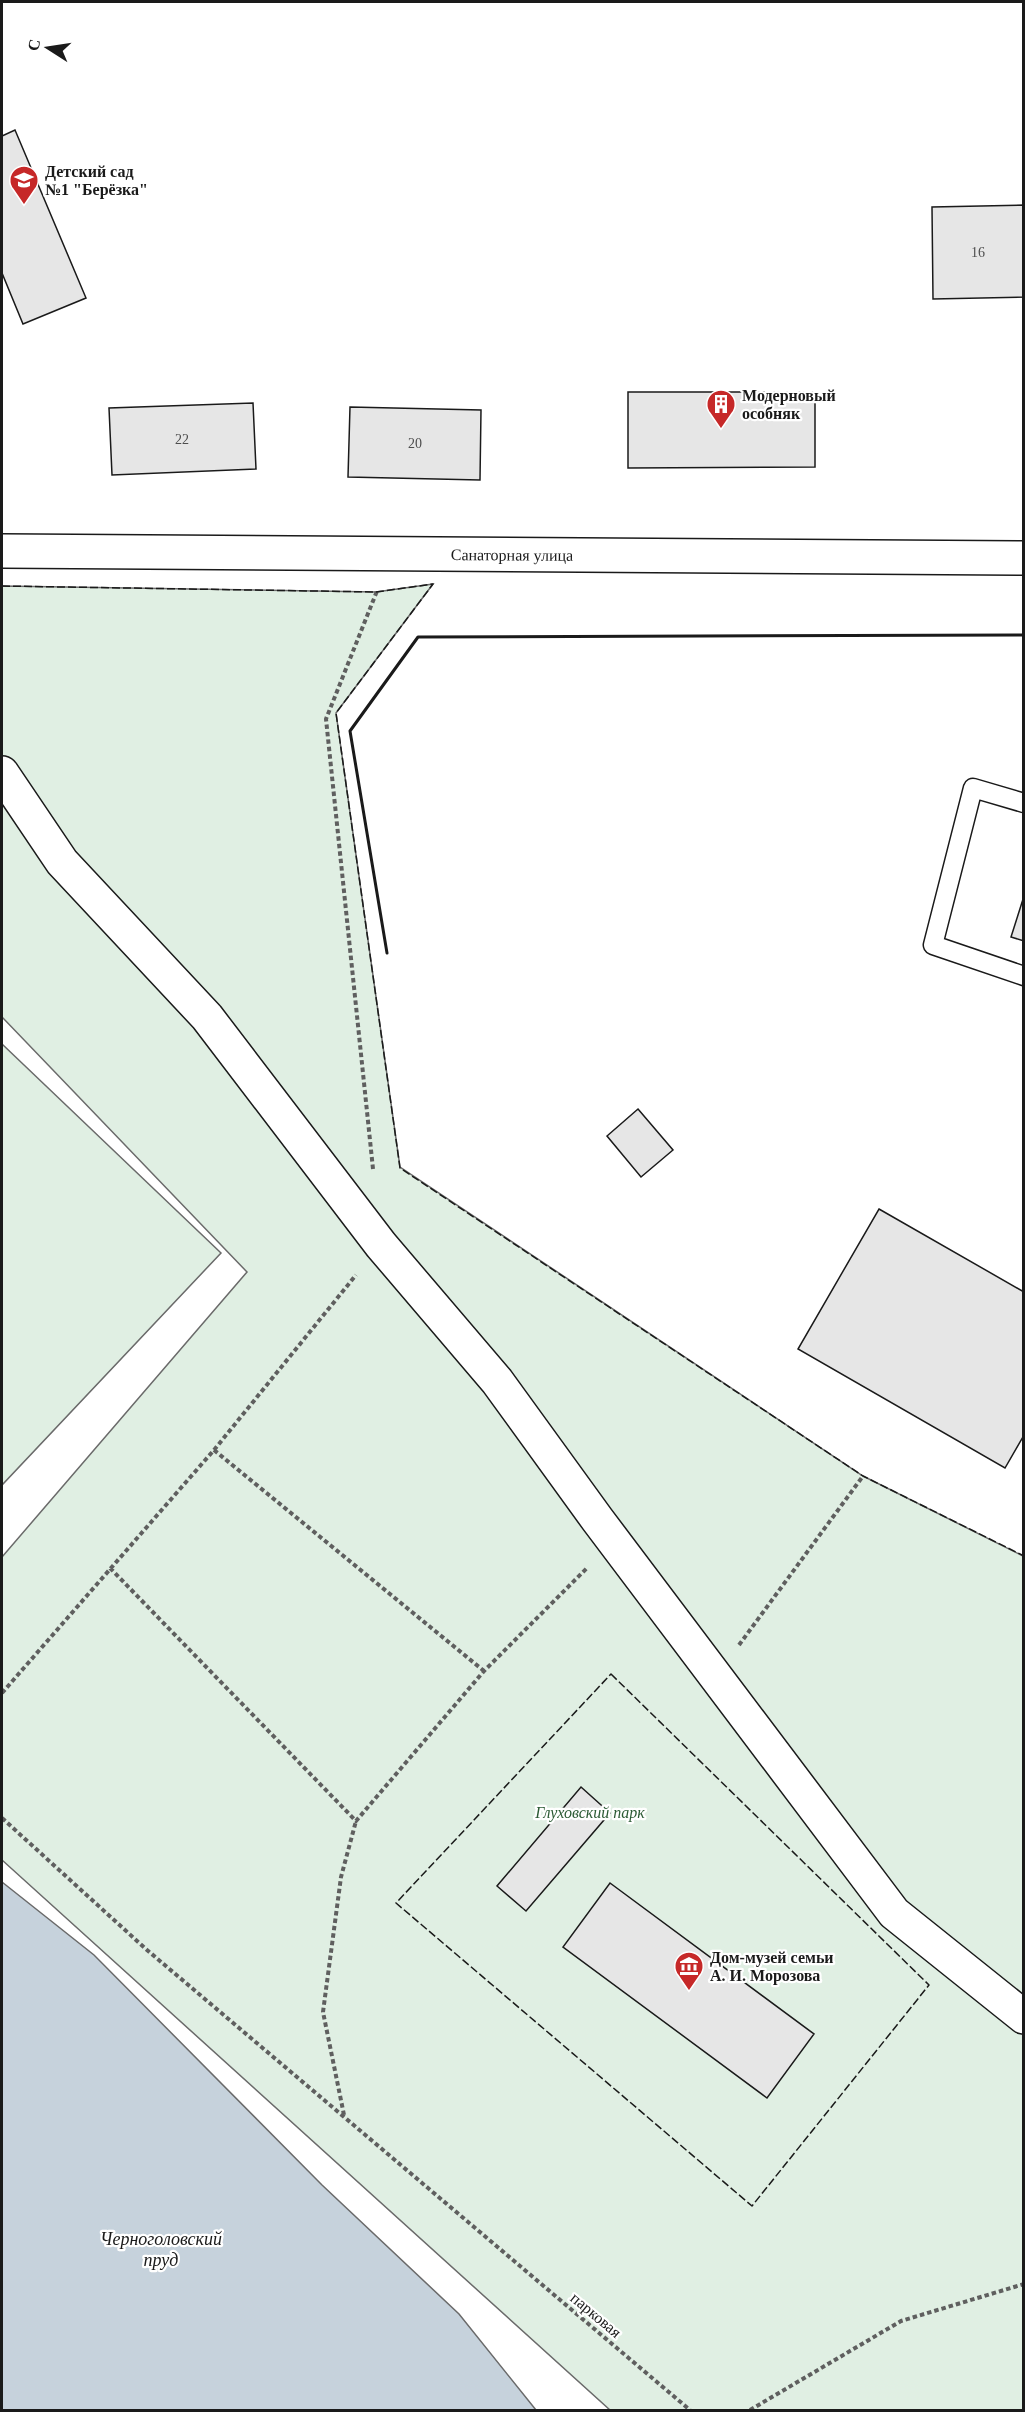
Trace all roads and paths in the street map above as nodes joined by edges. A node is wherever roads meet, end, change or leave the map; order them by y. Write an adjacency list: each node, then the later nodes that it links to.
1 (2, 551): 2 (street, Санаторная улица)
2 (394, 554): 3 (street, Санаторная улица); 7 (path)
3 (1023, 558)
4 (2, 774): 8 (street)
5 (1023, 803): 6 (lane)
6 (1023, 976)
7 (374, 1175)
8 (381, 1245): 9 (path); 11 (street)
9 (214, 1450): 12 (path); 13 (path)
10 (863, 1476): 14 (path)
11 (614, 1540): 13 (path); 14 (street)
12 (110, 1568): 15 (path); 17 (path)
13 (484, 1671): 17 (path)
14 (716, 1678): 18 (street)
15 (2, 1693)
16 (2, 1818): 19 (path, парковая)
17 (356, 1821): 19 (path)
18 (1023, 2017)
19 (344, 2116): 21 (path, парковая)
20 (1023, 2284): 22 (path)
21 (690, 2410)
22 (750, 2410)

